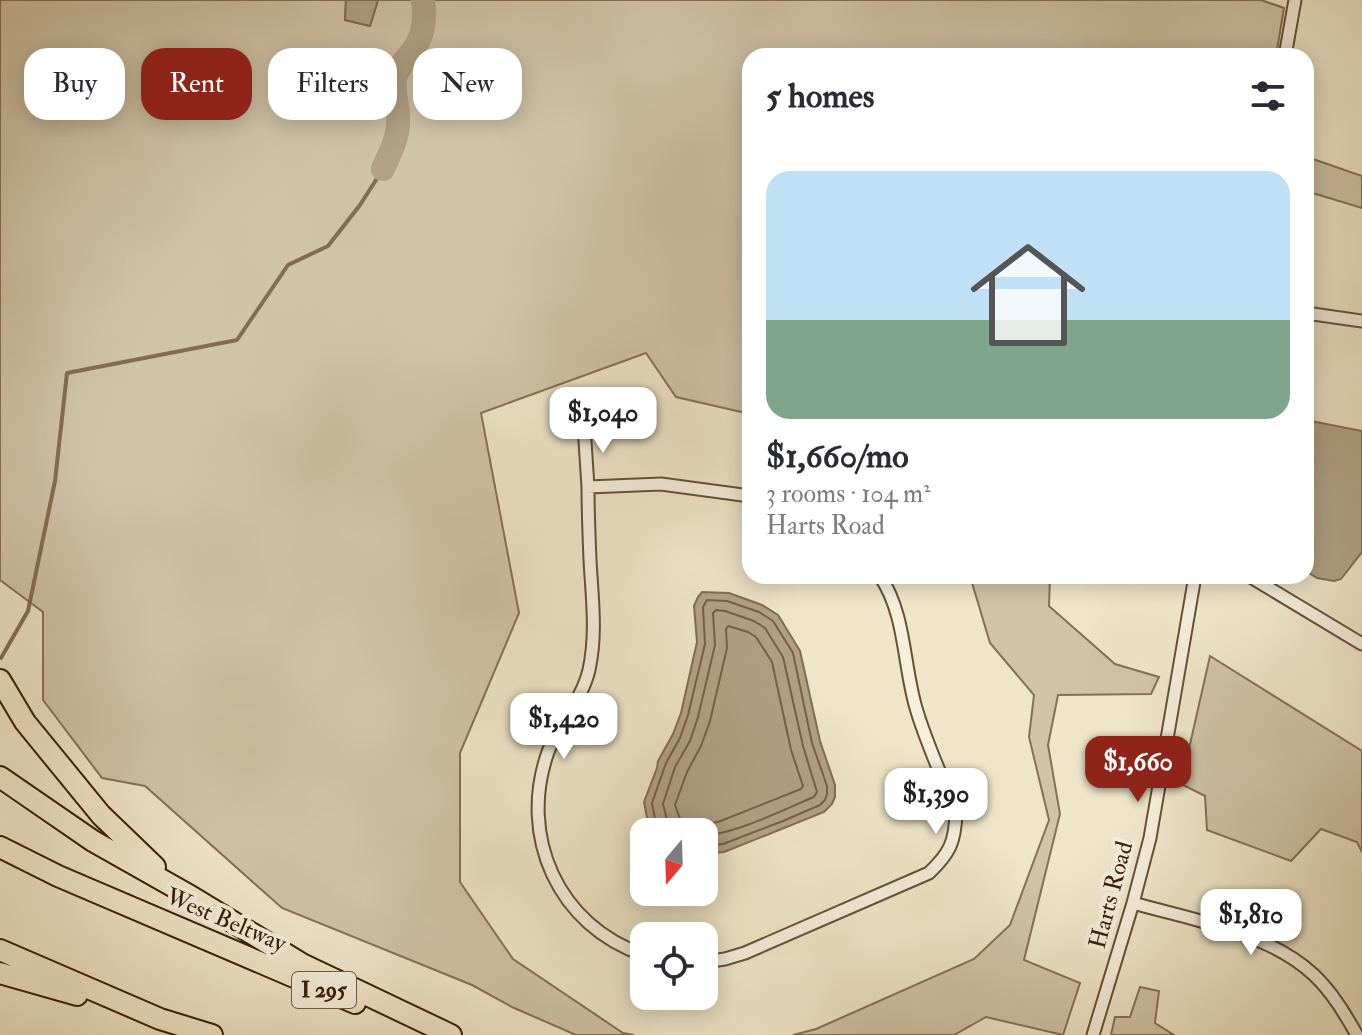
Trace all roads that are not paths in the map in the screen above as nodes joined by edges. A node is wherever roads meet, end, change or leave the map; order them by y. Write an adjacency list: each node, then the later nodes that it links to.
1 (1295, 0): 2 (street)
2 (1286, 48)
3 (1314, 314): 4 (street)
4 (1362, 321)
5 (584, 426): 6 (street)
6 (588, 487): 7 (street); 17 (street)
7 (742, 495)
8 (886, 584): 19 (street)
9 (1194, 584): 16 (street, Harts Road)
10 (1262, 584): 11 (street)
11 (1362, 644)
12 (0, 680): 15 (highway)
13 (0, 777): 15 (highway)
14 (0, 847): 23 (highway, West Beltway / I 295)
15 (192, 897): 24 (highway)
16 (1133, 903): 25 (street, Harts Road); 26 (street)
17 (630, 949)
18 (0, 950): 21 (highway)
19 (718, 960)
20 (0, 973): 21 (highway)
21 (160, 1019): 22 (highway)
22 (212, 1035)
23 (434, 1035)
24 (451, 1035)
25 (1093, 1035)
26 (1357, 1035)

